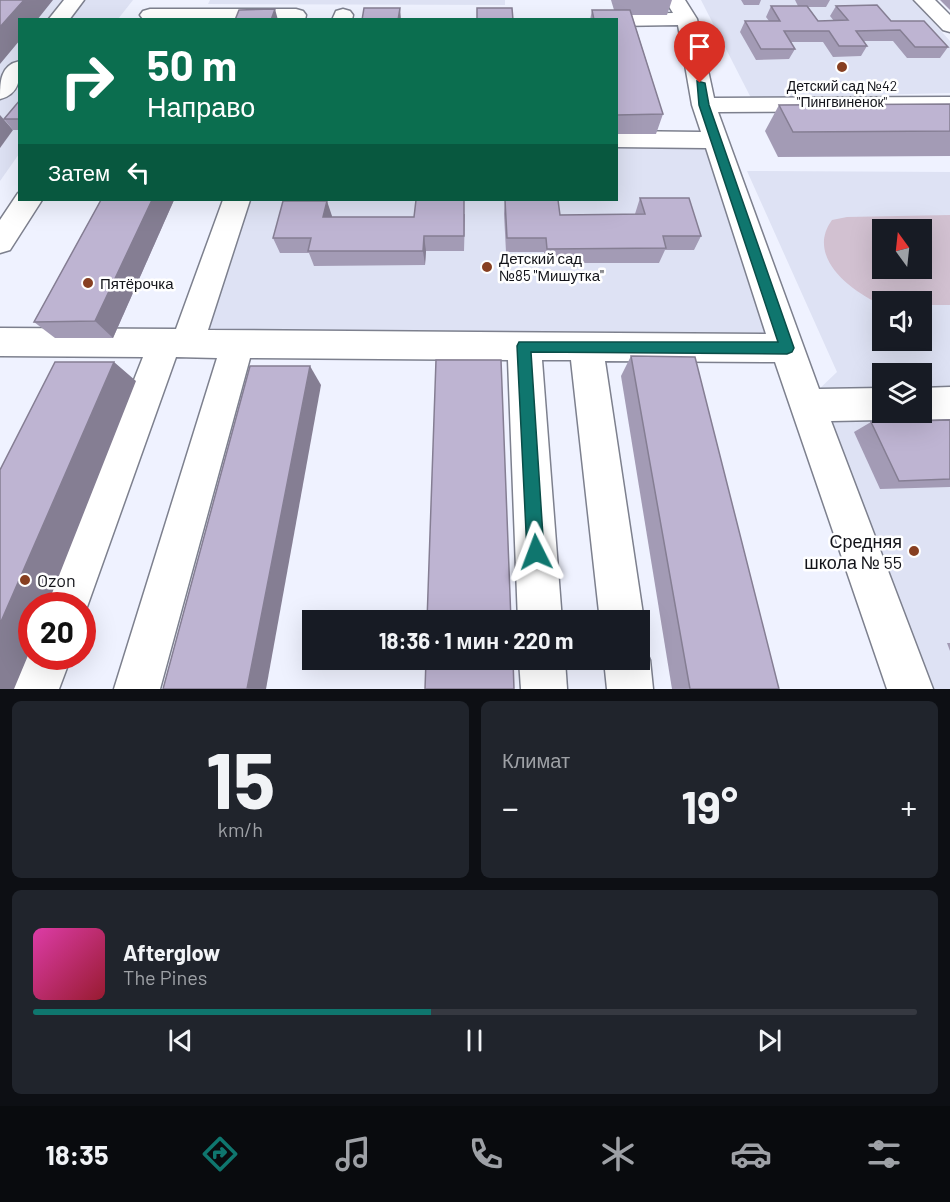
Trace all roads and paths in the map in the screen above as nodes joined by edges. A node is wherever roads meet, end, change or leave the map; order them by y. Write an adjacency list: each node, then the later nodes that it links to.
1 (74, 0): 5 (street)
2 (924, 0): 8 (street)
3 (681, 9): 7 (street); 12 (street)
4 (152, 11): 6 (street)
5 (60, 18)
6 (295, 18)
7 (618, 20)
8 (950, 26)
9 (18, 70): 10 (street)
10 (0, 92)
11 (950, 104): 12 (street)
12 (704, 105): 14 (street)
13 (618, 140): 14 (street)
14 (716, 140): 23 (street)
15 (27, 201): 17 (street)
16 (237, 201): 19 (street)
17 (0, 242)
18 (0, 342): 19 (street)
19 (176, 343): 20 (street); 28 (street)
20 (238, 343): 21 (street); 35 (street)
21 (524, 346): 22 (street); 29 (street)
22 (586, 346): 23 (street); 30 (street)
23 (787, 348): 27 (street)
24 (950, 403): 26 (street)
25 (872, 404): 27 (street)
26 (932, 404)
27 (806, 405): 38 (street)
28 (73, 592)
29 (539, 610)
30 (621, 610)
31 (43, 670): 34 (street)
32 (543, 670): 36 (street)
33 (628, 670): 37 (street)
34 (36, 689)
35 (137, 689)
36 (544, 689)
37 (630, 689)
38 (910, 689)

